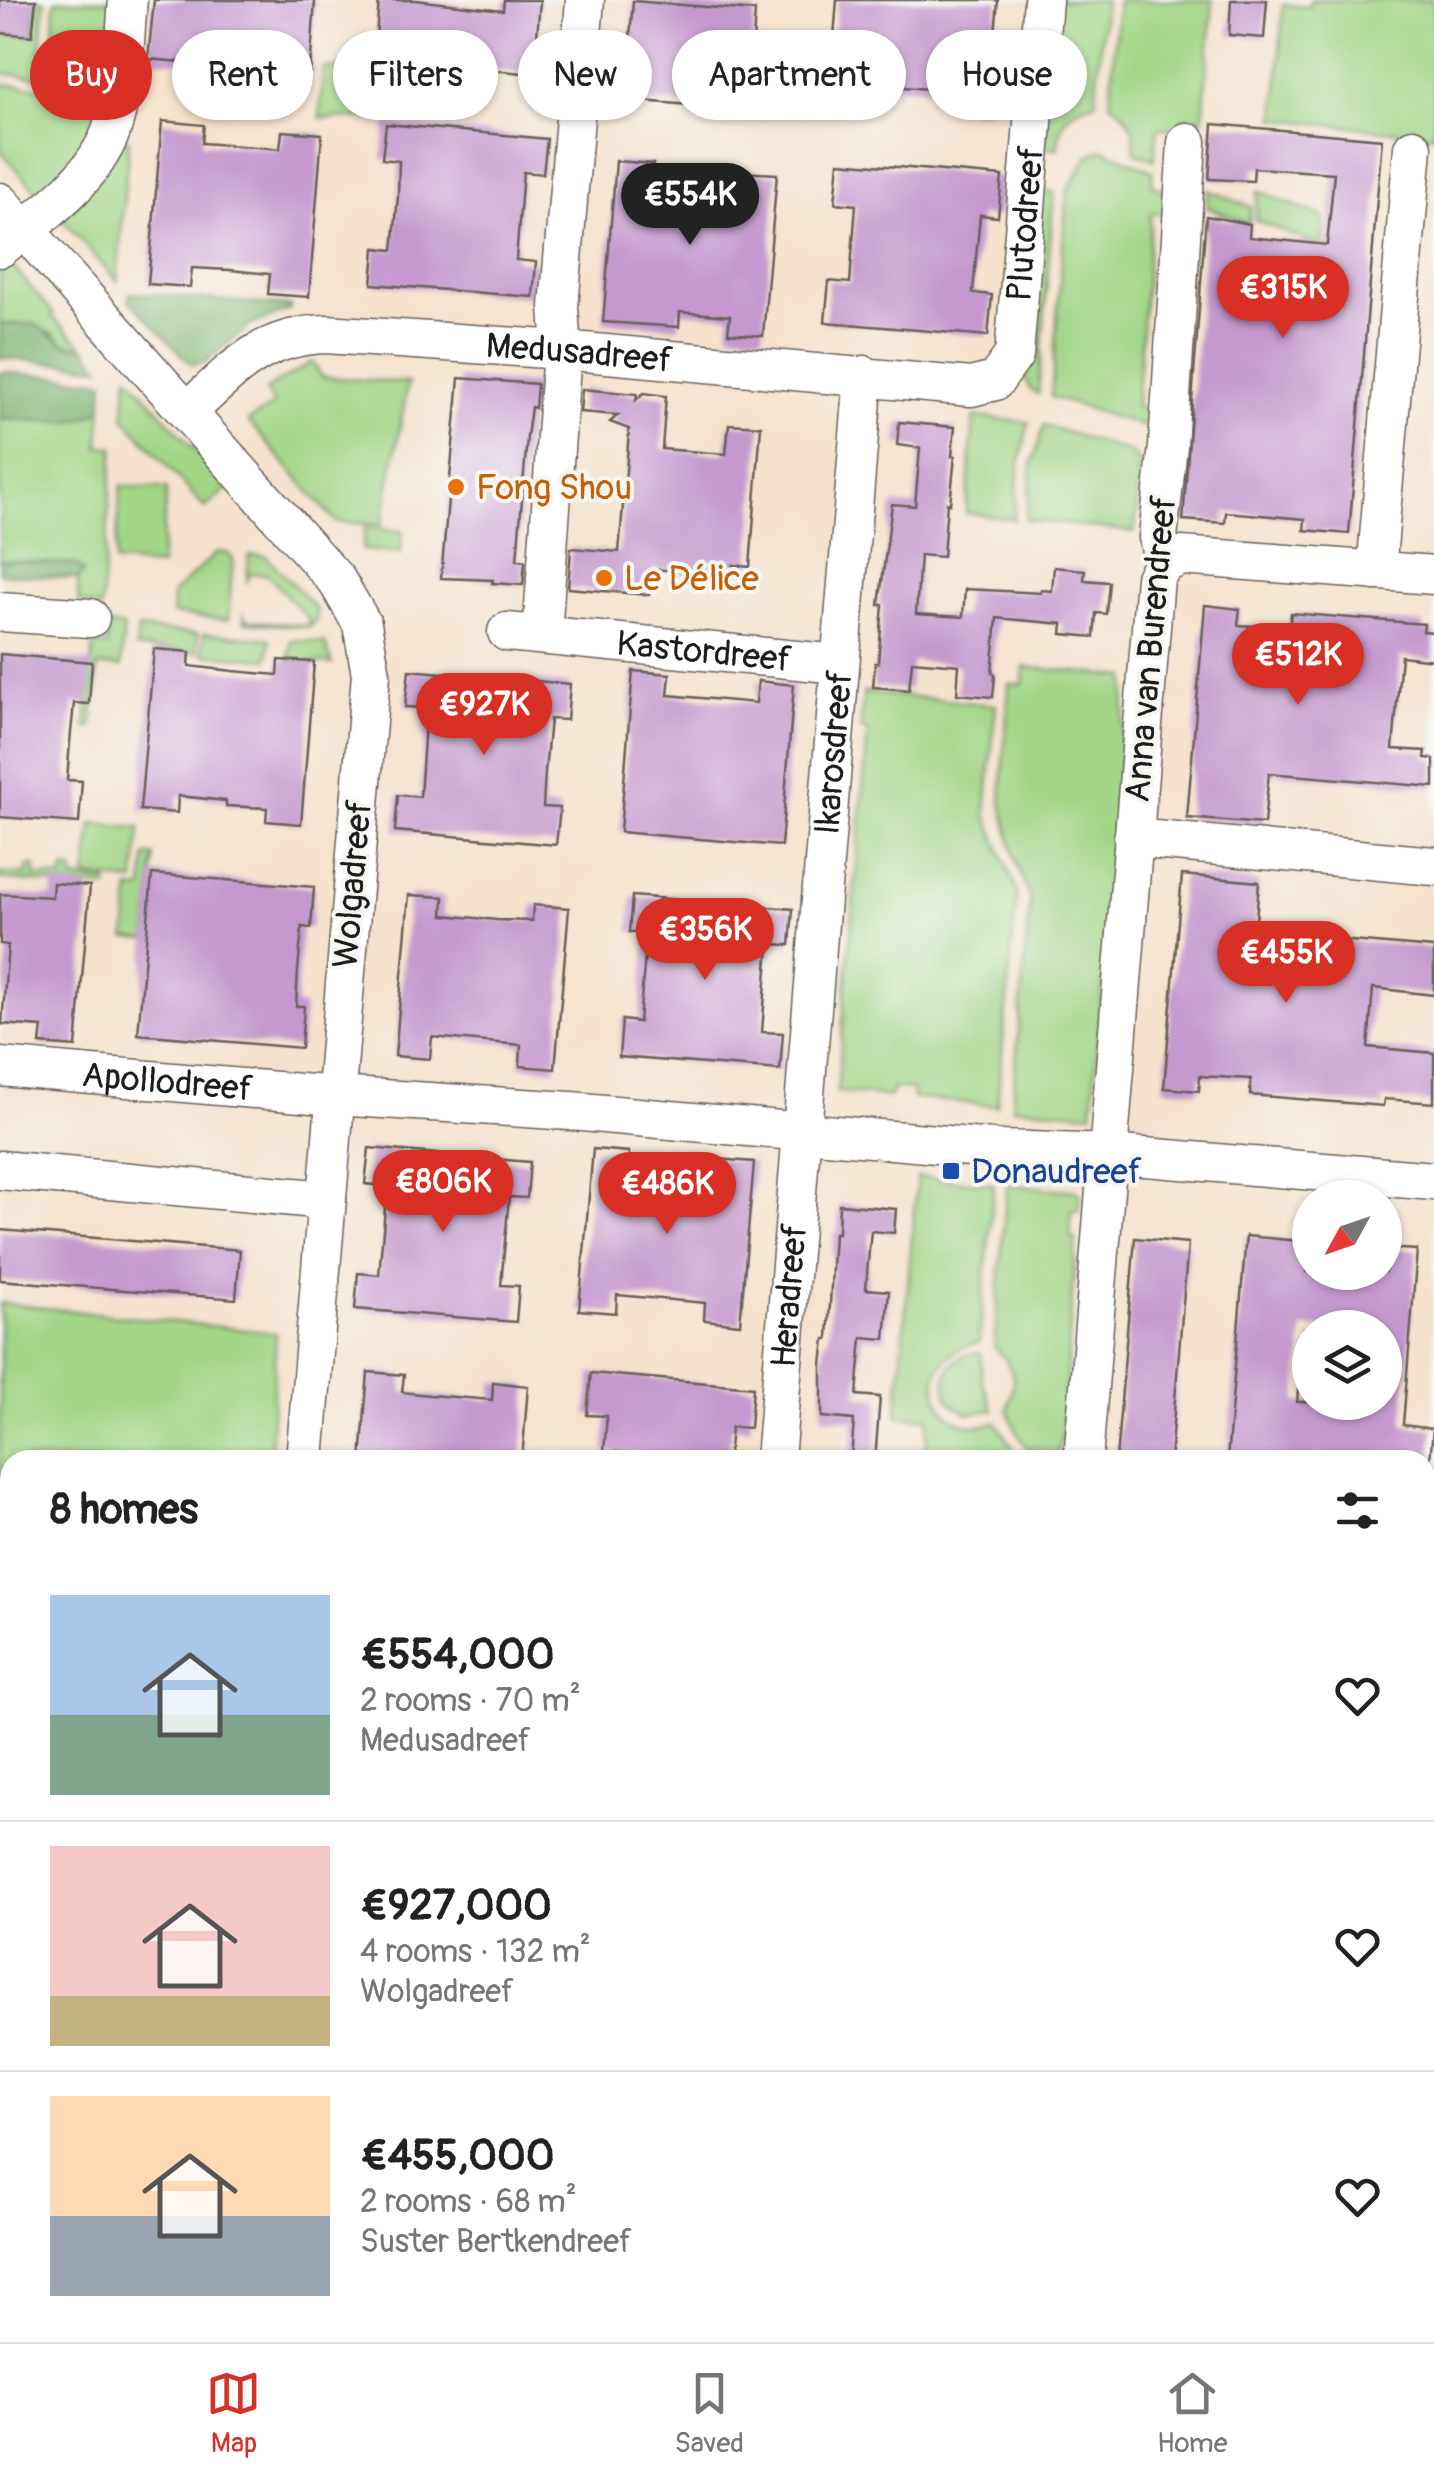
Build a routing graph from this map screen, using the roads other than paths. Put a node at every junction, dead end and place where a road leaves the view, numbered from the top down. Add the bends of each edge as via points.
1 (128, 0) edge
2 (586, 0) edge
3 (1043, 0) edge
4 (1187, 142) dead end
5 (1413, 148) dead end
6 (8, 226) edge
7 (562, 350) junction
8 (864, 375) junction
9 (996, 380) joint
10 (187, 412) junction
11 (1164, 564) junction
12 (1376, 571) junction
13 (1434, 575) edge
14 (0, 612) edge
15 (90, 618) dead end
16 (839, 664) junction
17 (1133, 838) junction
18 (1434, 866) edge
19 (0, 1068) edge
20 (334, 1096) junction
21 (801, 1131) junction
22 (1108, 1154) junction
23 (0, 1170) edge
24 (1434, 1181) edge
25 (327, 1200) junction
26 (306, 1450) edge
27 (776, 1450) edge
28 (1084, 1450) edge

1 - 6 street via 121,84 111,131 96,160 70,190
2 - 7 street via 559,306
3 - 9 street, Plutodreef via 1014,355
4 - 11 street, Anna van Burendreef via 1158,538
5 - 12 street
6 - 10 street, Wolgadreef
7 - 8 street, Medusadreef
7 - 10 street, Medusadreef via 296,334 245,361
7 - 16 street, Kastordreef via 524,634
8 - 9 street, Medusadreef via 971,386
8 - 16 street, Ikarosdreef
10 - 20 street, Wolgadreef via 337,581 366,634 370,674
11 - 12 street via 1181,556
11 - 17 street, Anna van Burendreef via 1155,578
12 - 13 street
14 - 15 street
16 - 21 street, Ikarosdreef
17 - 18 street
17 - 22 street, Anna van Burendreef
19 - 20 street, Apollodreef
20 - 21 street
20 - 25 street, Wolgadreef
21 - 22 street
21 - 27 street, Heradreef
22 - 24 street
22 - 28 street, Anna van Burendreef
23 - 25 street
25 - 26 street, Wolgadreef

